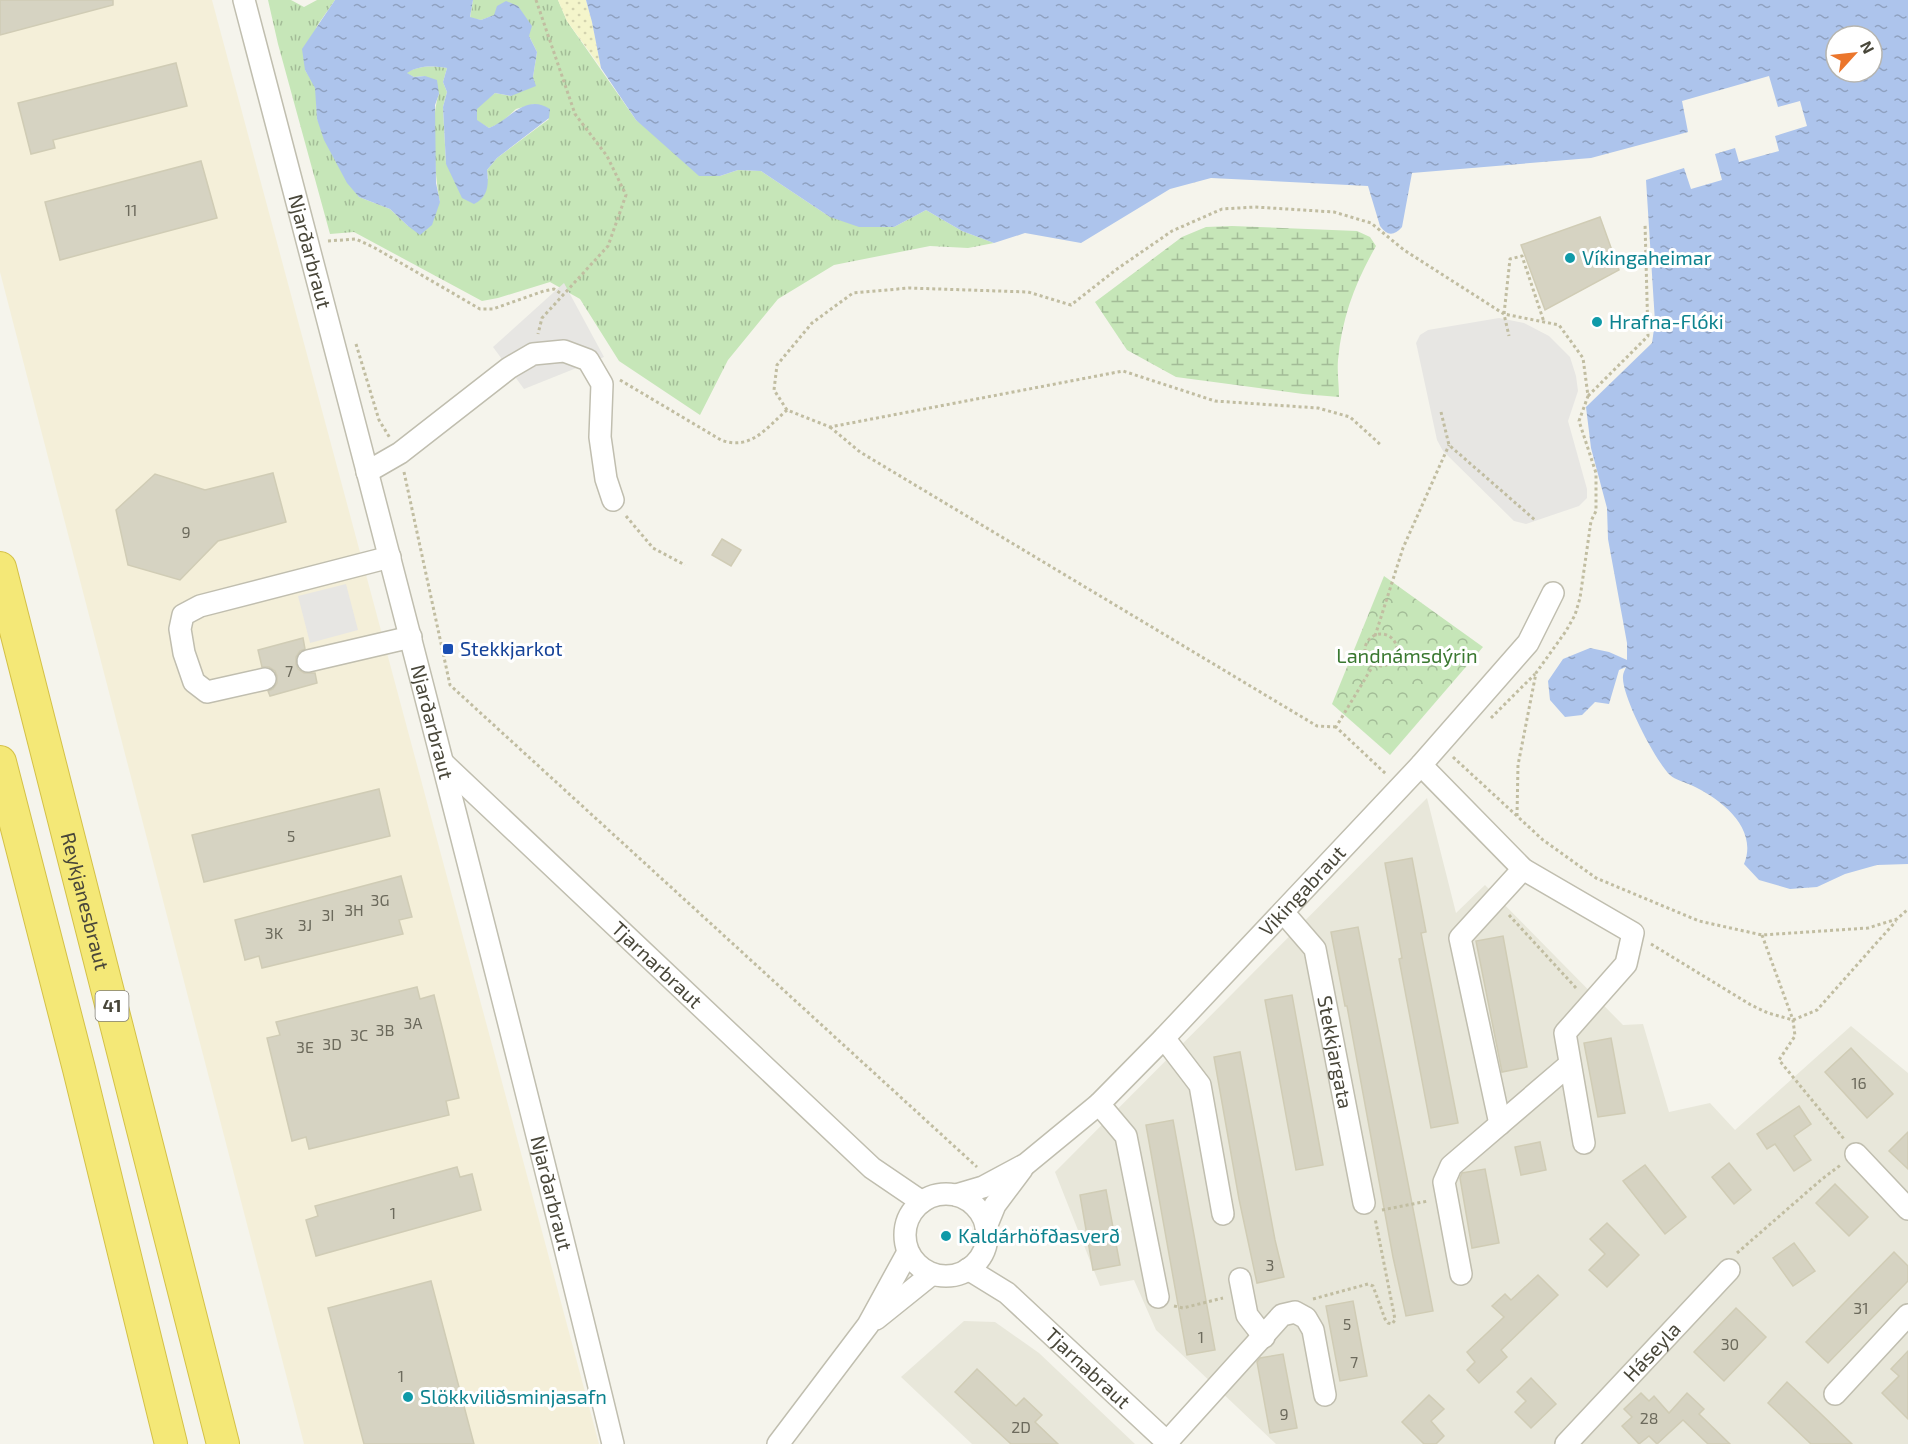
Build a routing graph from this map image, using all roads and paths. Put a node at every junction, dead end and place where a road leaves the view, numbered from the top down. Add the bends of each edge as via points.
1 (244, 0) edge
2 (536, 0) edge
3 (1645, 223) dead end
4 (324, 235) dead end
5 (563, 295) junction
6 (1504, 314) junction
7 (1544, 322) junction
8 (1509, 336) dead end
9 (356, 342) dead end
10 (533, 354) junction
11 (618, 379) dead end
12 (1588, 396) junction
13 (787, 410) junction
14 (1441, 412) dead end
15 (830, 427) junction
16 (1449, 445) junction
17 (1382, 446) dead end
18 (400, 453) junction
19 (367, 472) junction
20 (613, 500) joint
21 (1535, 519) dead end
22 (390, 557) junction
23 (686, 565) dead end
24 (0, 568) edge
25 (1553, 593) dead end
26 (1375, 636) junction
27 (411, 637) junction
28 (308, 661) dead end
29 (1374, 664) junction
30 (1536, 673) junction
31 (265, 679) dead end
32 (1486, 723) dead end
33 (1336, 727) junction
34 (0, 762) edge
35 (443, 762) junction
36 (1427, 771) junction
37 (1400, 787) junction
38 (1517, 816) junction
39 (1523, 869) junction
40 (1494, 901) junction
41 (1908, 909) edge
42 (1282, 912) junction
43 (1898, 919) junction
44 (1633, 933) junction
45 (1762, 935) junction
46 (1591, 1005) junction
47 (1793, 1020) junction
48 (1164, 1038) junction
49 (1570, 1064) junction
50 (1099, 1104) junction
51 (1500, 1124) junction
52 (1584, 1143) dead end
53 (1856, 1154) junction
54 (1026, 1164) junction
55 (872, 1168) junction
56 (990, 1183) junction
57 (956, 1196) junction
58 (1447, 1198) junction
59 (922, 1202) junction
60 (1364, 1203) dead end
61 (1908, 1209) edge
62 (1223, 1214) dead end
63 (908, 1220) junction
64 (986, 1227) junction
65 (984, 1250) junction
66 (908, 1252) junction
67 (968, 1269) junction
68 (1729, 1270) joint
69 (932, 1274) junction
70 (1461, 1274) dead end
71 (1241, 1286) joint
72 (1007, 1293) junction
73 (1158, 1297) joint
74 (1294, 1312) junction
75 (1908, 1315) edge
76 (868, 1325) junction
77 (1264, 1337) junction
78 (1835, 1394) dead end
79 (1325, 1395) dead end
80 (1575, 1441) edge
81 (1168, 1443) edge
82 (171, 1444) edge
83 (223, 1444) edge
84 (613, 1444) edge
85 (778, 1444) edge

1 - 19 street, Njarðarbraut
2 - 5 path via 575,114 607,156 626,195 608,246
3 - 12 path via 1648,336
4 - 5 path via 326,241 356,239 375,248 480,309 493,309 554,289
5 - 10 path via 542,318
6 - 7 path
6 - 7 path via 1510,259 1522,256
6 - 8 path
6 - 13 path via 1404,250 1371,223 1334,212 1222,208 1172,231 1071,305 1028,292 909,288 853,293 812,323 777,365 774,390
7 - 12 path via 1559,325 1583,358
9 - 18 path via 379,420
10 - 18 street via 509,368
10 - 20 street via 564,351 588,360 602,384 600,437
11 - 13 path via 730,443 755,438
12 - 30 path via 1579,421 1596,473 1596,511 1591,521 1580,598 1566,631
13 - 15 path
14 - 16 path
15 - 17 path via 1124,371 1215,401 1318,408 1350,417
15 - 33 path via 861,452 1317,726
16 - 21 path
16 - 26 path via 1403,548
18 - 19 street
18 - 56 path via 450,685 968,1158
19 - 22 street, Njarðarbraut
20 - 23 path via 653,548
22 - 27 street, Njarðarbraut
22 - 31 street via 200,606 183,615 180,628 184,653 194,682 207,692
24 - 83 highway, Reykjanesbraut / 41
25 - 36 street, Vikingabraut via 1528,643
26 - 29 path via 1368,642 1366,652
26 - 29 path via 1387,635 1397,649 1390,663
27 - 28 street
27 - 35 street, Njarðarbraut
29 - 33 path
30 - 32 path
30 - 38 path via 1518,765
33 - 37 path
34 - 82 highway, 41
35 - 55 street, Tjarnarbraut
35 - 84 street, Njarðarbraut
36 - 37 street, Vikingabraut
36 - 38 path via 1452,756
36 - 39 street
37 - 42 street, Vikingabraut
38 - 45 path via 1596,878 1699,921
39 - 40 street
39 - 44 street
40 - 46 path
40 - 51 street via 1460,938
41 - 43 path
42 - 48 street, Vikingabraut
42 - 60 street, Stekkjargata via 1315,950
43 - 45 path via 1868,928
43 - 47 path via 1817,1010
44 - 46 street via 1626,964
44 - 47 path via 1751,1005
45 - 47 path
46 - 49 street via 1565,1033
47 - 53 path via 1795,1036 1779,1060
48 - 50 street, Vikingabraut
48 - 62 street via 1200,1085
49 - 51 street
49 - 52 street
50 - 54 street, Vikingabraut
50 - 73 street via 1126,1136
51 - 58 street via 1451,1166 1444,1182
53 - 61 street
53 - 68 path via 1734,1255
54 - 56 street, Vikingabraut
54 - 64 street, Vikingabraut via 996,1205
55 - 59 street, Tjarnarbraut
55 - 63 street, Tjarnarbraut
56 - 57 street, Vikingabraut
57 - 59 street via 944,1194
57 - 64 street via 976,1207
58 - 70 street
58 - 74 path via 1374,1211 1395,1320 1392,1324 1385,1319 1373,1286 1368,1284 1310,1300
59 - 63 street
63 - 66 street
64 - 65 street
65 - 67 street
65 - 72 street, Tjarnabraut
66 - 69 street via 922,1269
66 - 76 street
67 - 69 street via 957,1275
67 - 72 street, Tjarnabraut
68 - 80 street, Háseyla
69 - 76 street
71 - 73 path via 1183,1308
71 - 77 street via 1246,1315
72 - 81 street, Tjarnabraut
74 - 77 street via 1282,1316
74 - 79 street via 1306,1318 1312,1330
75 - 78 street
76 - 85 street
77 - 81 street

